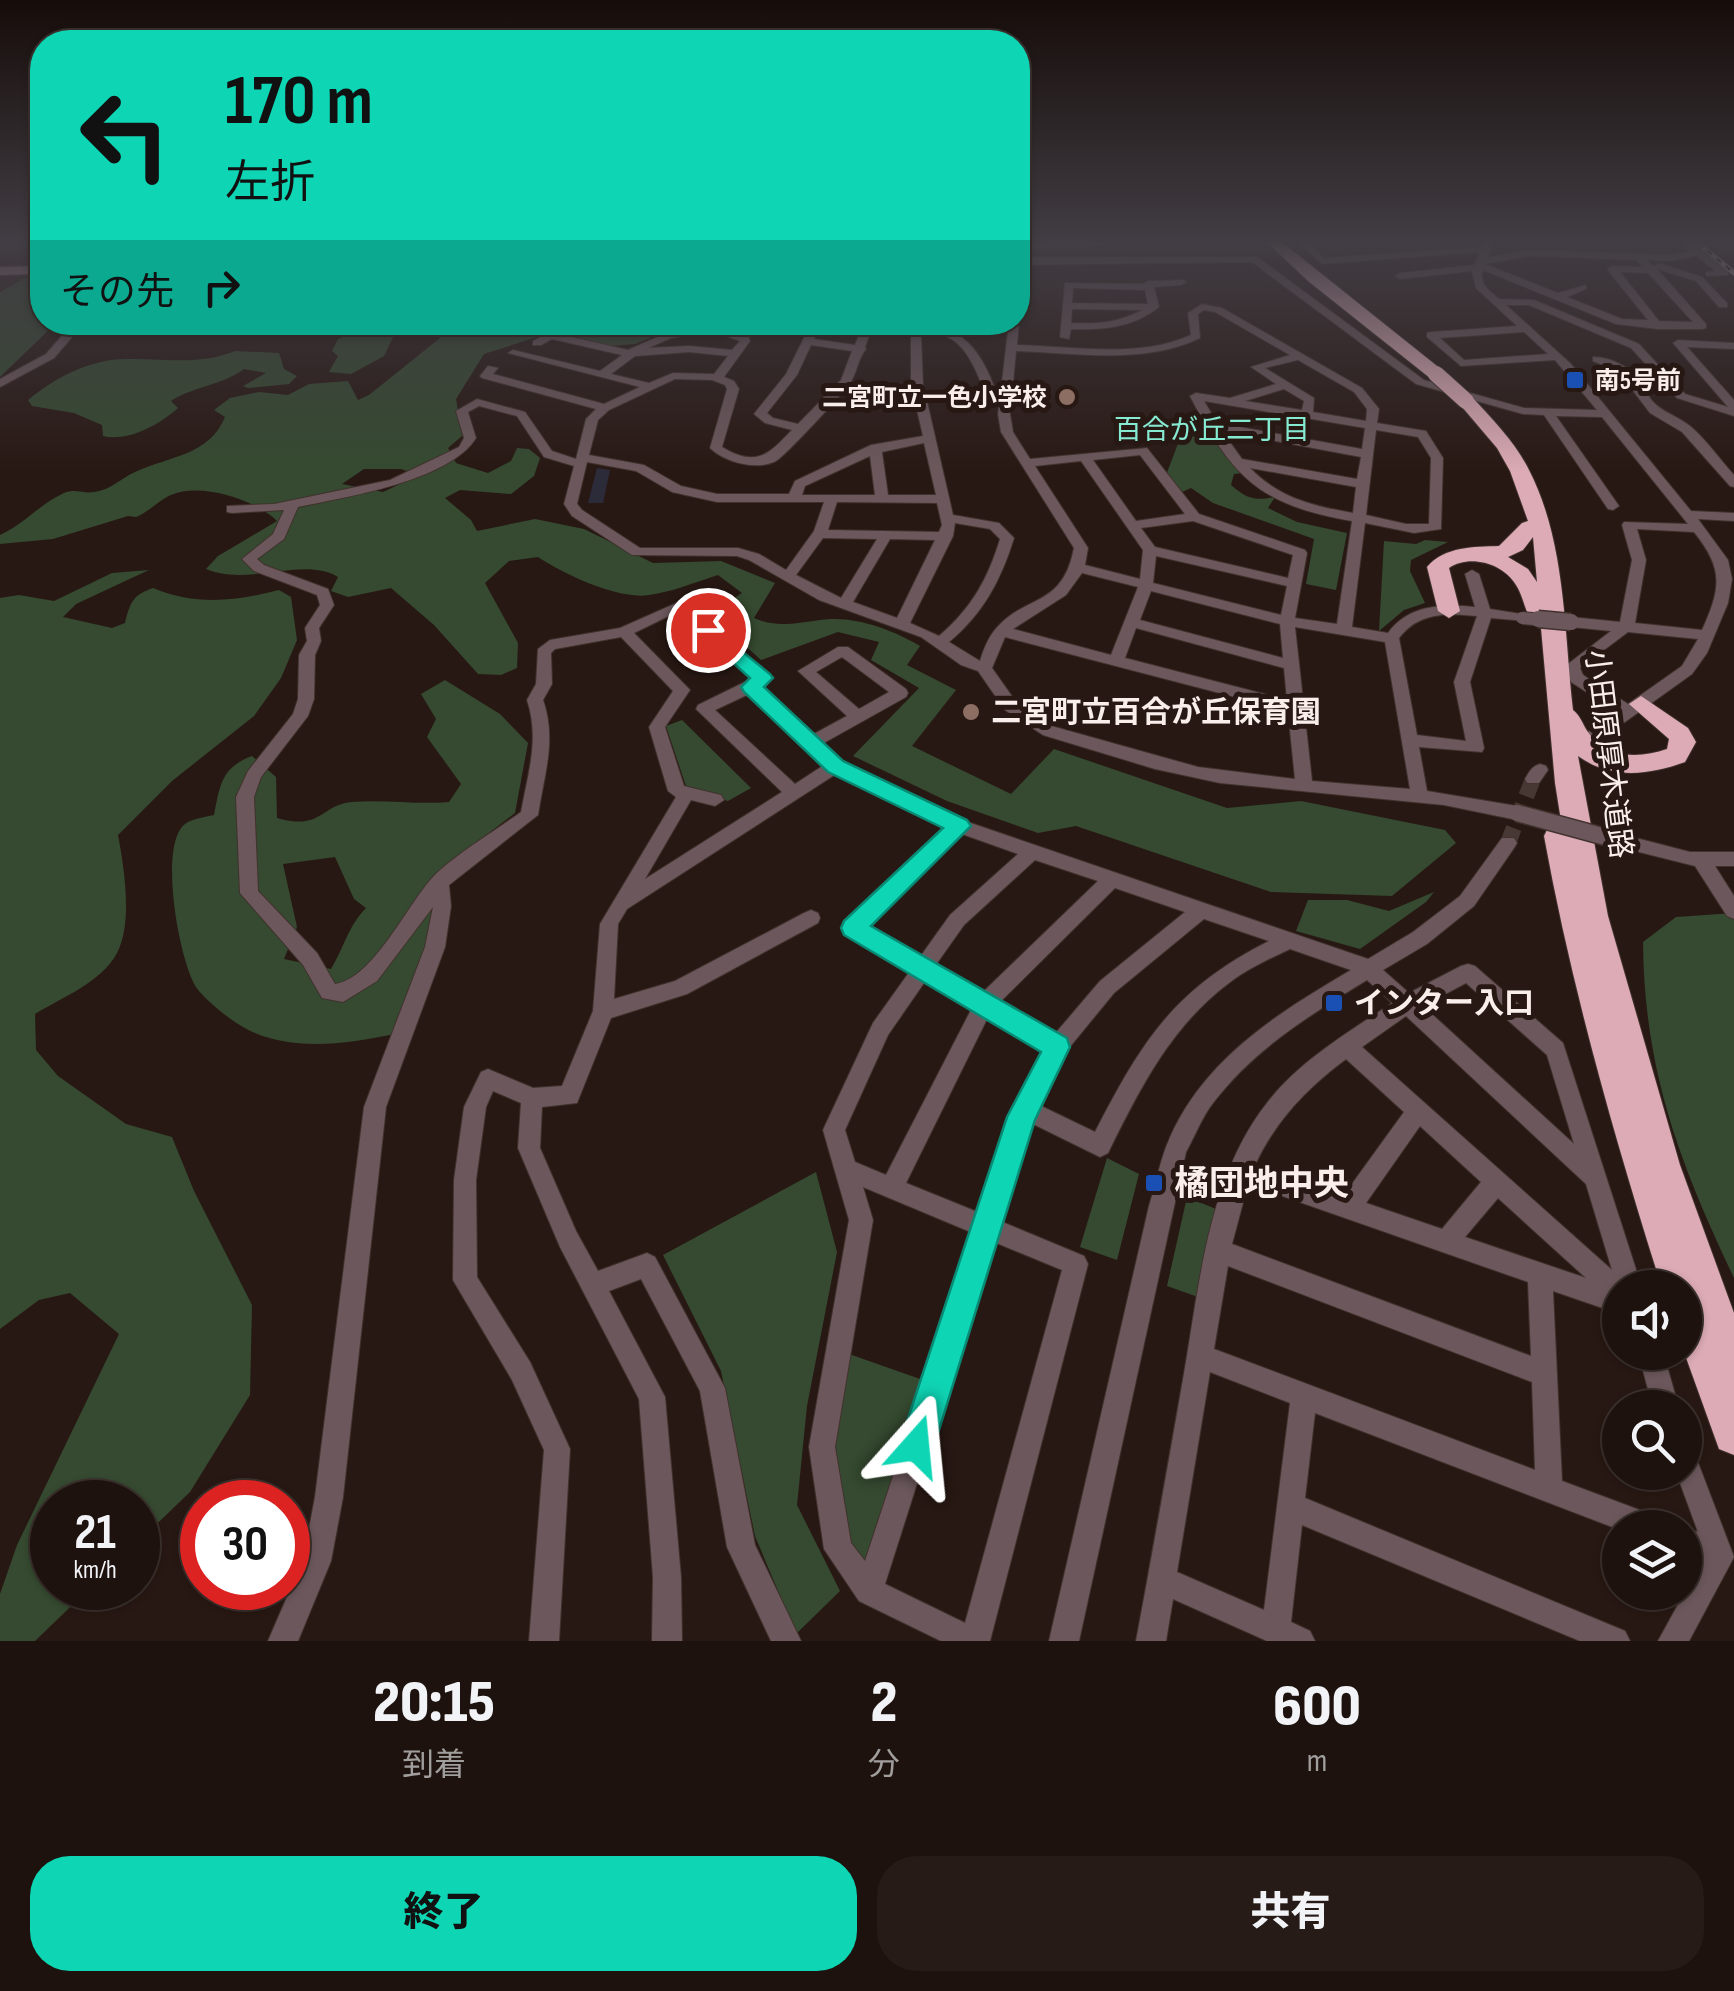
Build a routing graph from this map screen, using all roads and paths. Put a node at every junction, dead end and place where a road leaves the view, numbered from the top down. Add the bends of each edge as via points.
1 (1066, 320) edge
2 (1130, 320) edge
3 (1194, 320) edge
4 (1235, 320) edge
5 (1333, 320) edge
6 (1359, 320) edge
7 (1364, 320) edge
8 (1515, 320) edge
9 (1572, 320) edge
10 (1614, 320) edge
11 (1653, 320) edge
12 (1696, 320) edge
13 (1066, 326) junction
14 (1658, 326) junction
15 (1684, 327) junction
16 (1527, 329) junction
17 (1492, 331) junction
18 (1462, 333) junction
19 (69, 335) edge
20 (666, 335) edge
21 (729, 335) edge
22 (812, 335) edge
23 (866, 335) edge
24 (917, 335) edge
25 (958, 335) edge
26 (1013, 335) edge
27 (1502, 340) dead end
28 (537, 342) dead end
29 (810, 342) junction
30 (1472, 342) dead end
31 (1698, 344) junction
32 (1720, 345) junction
33 (1734, 346) edge
34 (1012, 348) junction
35 (1065, 348) junction
36 (861, 349) junction
37 (1512, 350) dead end
38 (1482, 352) dead end
39 (513, 353) dead end
40 (628, 353) junction
41 (736, 354) junction
42 (1302, 356) junction
43 (1558, 357) junction
44 (1598, 358) dead end
45 (1523, 359) junction
46 (1734, 360) edge
47 (1492, 361) junction
48 (492, 368) dead end
49 (1431, 374) junction
50 (602, 375) junction
51 (717, 378) junction
52 (0, 384) edge
53 (1285, 385) junction
54 (648, 386) junction
55 (1006, 394) junction
56 (1230, 402) junction
57 (1461, 402) junction
58 (605, 408) junction
59 (1734, 410) edge
60 (1548, 413) junction
61 (1307, 414) junction
62 (1605, 414) junction
63 (1371, 425) junction
64 (1211, 426) junction
65 (803, 429) junction
66 (929, 439) junction
67 (875, 448) junction
68 (1367, 454) junction
69 (1086, 459) junction
70 (582, 460) junction
71 (1027, 462) junction
72 (1237, 462) junction
73 (1363, 484) junction
74 (1734, 484) edge
75 (794, 498) junction
76 (831, 499) junction
77 (882, 499) junction
78 (945, 499) junction
79 (293, 504) junction
80 (1613, 506) dead end
81 (232, 509) dead end
82 (1194, 517) junction
83 (1734, 517) edge
84 (949, 518) junction
85 (1358, 518) junction
86 (1693, 522) junction
87 (1135, 525) junction
88 (1529, 527) junction
89 (821, 534) junction
90 (886, 535) junction
91 (946, 536) junction
92 (1150, 550) junction
93 (1079, 568) junction
94 (1472, 574) dead end
95 (788, 577) junction
96 (1293, 584) junction
97 (1146, 586) junction
98 (844, 605) junction
99 (1727, 606) edge
100 (1449, 611) junction
101 (1486, 614) junction
102 (1530, 614) junction
103 (1287, 621) junction
104 (1131, 622) junction
105 (902, 624) junction
106 (1627, 626) junction
107 (1344, 630) junction
108 (624, 632) junction
109 (1001, 632) junction
110 (1706, 635) junction
111 (1392, 638) junction
112 (939, 644) junction
113 (1555, 652) junction
114 (1115, 663) junction
115 (1292, 665) junction
116 (984, 668) junction
117 (751, 687) junction
118 (1296, 708) junction
119 (1635, 708) junction
120 (858, 716) junction
121 (1591, 738) dead end
122 (1409, 740) junction
123 (811, 744) junction
124 (835, 766) junction
125 (1304, 786) junction
126 (793, 792) junction
127 (687, 793) junction
128 (1420, 798) junction
129 (715, 800) dead end
130 (1573, 818) junction
131 (959, 826) junction
132 (1508, 843) tunnel mouth
133 (1032, 852) junction
134 (1734, 859) edge
135 (1701, 860) junction
136 (1111, 880) junction
137 (440, 882) junction
138 (620, 904) junction
139 (1201, 910) junction
140 (1734, 911) edge
141 (811, 918) dead end
142 (1291, 939) junction
143 (1366, 968) junction
144 (923, 969) junction
145 (984, 1004) junction
146 (1407, 1004) junction
147 (603, 1011) junction
148 (1346, 1046) junction
149 (1057, 1047) junction
150 (532, 1098) junction
151 (1026, 1109) junction
152 (1417, 1112) junction
153 (846, 1169) junction
154 (1242, 1171) junction
155 (1593, 1176) junction
156 (1496, 1182) junction
157 (891, 1188) junction
158 (1348, 1208) junction
159 (987, 1228) junction
160 (1446, 1242) junction
161 (1219, 1250) junction
162 (1624, 1270) edge
163 (1675, 1270) edge
164 (1540, 1275) junction
165 (1602, 1277) edge
166 (592, 1284) junction
167 (1602, 1296) edge
168 (1702, 1346) edge
169 (1200, 1356) junction
170 (1734, 1366) edge
171 (1544, 1374) junction
172 (1304, 1394) junction
173 (1734, 1434) edge
174 (1549, 1487) junction
175 (1696, 1490) edge
176 (1293, 1507) junction
177 (1606, 1510) edge
178 (1702, 1547) edge
179 (1722, 1555) junction
180 (1162, 1580) junction
181 (870, 1590) junction
182 (1288, 1635) edge
183 (283, 1641) edge
184 (544, 1641) edge
185 (667, 1641) edge
186 (786, 1641) edge
187 (973, 1641) edge
188 (1064, 1641) edge
189 (1151, 1641) edge
190 (1614, 1641) edge
191 (1674, 1641) edge

1 - 13 street
2 - 13 street via 1116,327
3 - 35 street via 1196,336 1184,344 1155,350
4 - 42 street
5 - 60 street via 1420,382
6 - 49 highway, 小田原厚木道路
7 - 49 highway, 小田原厚木道路
8 - 16 street
9 - 59 street via 1635,346 1681,396
10 - 14 street
11 - 14 street
12 - 15 street via 1702,326
13 - 35 street
14 - 15 street
15 - 31 street
16 - 17 street
16 - 43 street
17 - 18 street
17 - 27 street
18 - 30 street
18 - 47 street via 1432,335 1460,363
19 - 52 street via 50,356
20 - 40 street
21 - 41 street via 744,337
22 - 29 street
23 - 36 street
24 - 66 street via 917,384
25 - 55 street via 980,362 990,392
26 - 34 street
28 - 40 street via 550,335
29 - 36 street
29 - 65 street via 760,414
31 - 32 street
31 - 59 street via 1678,343
32 - 33 street
32 - 46 street
34 - 35 street
34 - 55 street
36 - 65 street via 846,381
37 - 45 street
38 - 47 street
39 - 50 street
40 - 41 street
40 - 50 street
41 - 51 street
42 - 53 street via 1256,367
42 - 63 street via 1358,390 1373,410
43 - 45 street
43 - 62 street
44 - 74 street via 1626,371 1654,411 1686,429
45 - 47 street
48 - 58 street via 486,376
49 - 57 highway, 小田原厚木道路, bridge
50 - 54 street
51 - 54 street via 673,376
51 - 65 street via 733,386 715,441 720,452 765,460
53 - 56 street
53 - 61 street via 1310,400
54 - 58 street
55 - 71 street via 1007,432
56 - 61 street
56 - 64 street via 1196,396
57 - 88 highway, 小田原厚木道路 via 1509,470
57 - 113 highway, 小田原厚木道路 via 1505,446 1532,496 1543,533
58 - 70 street via 592,419
60 - 62 street
60 - 80 street
61 - 63 street
62 - 86 street
63 - 68 street
63 - 85 street via 1422,434 1430,444 1437,458 1436,526 1424,530
64 - 68 street
64 - 72 street
66 - 67 street
66 - 78 street
67 - 75 street via 799,484
67 - 77 street
68 - 73 street
69 - 71 street
69 - 82 street via 1143,451
69 - 87 street
70 - 75 street via 640,468 700,496
70 - 79 street via 554,460 522,414 477,402 462,411 470,438 463,449 394,483
70 - 95 street via 570,504 624,546 637,552 738,552
71 - 93 street via 1081,548
72 - 73 street
72 - 85 street via 1299,506
73 - 85 street
75 - 76 street
76 - 77 street
76 - 89 street
77 - 78 street
78 - 84 street
79 - 81 street
79 - 137 street via 279,536 248,558 323,592 327,605 312,628 300,716 245,797 249,893 310,959 329,992 343,994 370,975
82 - 87 street
82 - 96 street via 1300,553
83 - 86 street
84 - 91 street
84 - 112 street via 994,526 1008,538 996,577 967,620
85 - 107 street
86 - 99 street via 1721,560
86 - 106 street via 1630,526 1639,560
87 - 92 street
88 - 100 highway via 1510,552 1448,552 1433,562 1431,576
88 - 102 highway, 小田原厚木道路
89 - 90 street
89 - 95 street
90 - 91 street
90 - 98 street
91 - 105 street
92 - 96 street
92 - 97 street
93 - 97 street
93 - 109 street via 1060,594
94 - 101 street
95 - 98 street
96 - 103 street
97 - 103 street
97 - 104 street
98 - 105 street
99 - 110 street
100 - 101 street
100 - 102 highway via 1438,567 1462,555 1513,568 1528,584
100 - 111 street via 1414,614
101 - 102 street
101 - 122 street via 1462,682 1476,748
102 - 106 street, bridge
102 - 163 highway, 小田原厚木道路 via 1571,911
103 - 107 street
103 - 115 street
104 - 114 street
104 - 115 street
105 - 112 street
106 - 110 street
106 - 119 street via 1572,667 1576,678
107 - 111 street
108 - 117 street via 681,606 763,678
108 - 127 street via 682,690 657,727 677,791
108 - 137 street via 550,644 543,652 544,684 535,700 544,723 543,749 529,815
109 - 114 street
109 - 116 street
110 - 119 street via 1687,670
111 - 122 street
112 - 116 street
113 - 119 highway via 1571,729 1588,750 1632,766 1676,755 1680,734
113 - 130 highway, 小田原厚木道路
114 - 118 street
115 - 118 street
116 - 125 street via 1001,700 1049,731 1190,771
117 - 123 street
117 - 126 street via 704,709
118 - 125 street
119 - 121 street
119 - 130 highway via 1683,727 1694,753 1657,772 1604,769 1583,776
120 - 120 street via 900,693 844,650 806,671
120 - 123 street
122 - 128 street
123 - 124 street
124 - 126 street
124 - 131 street
125 - 128 street
126 - 138 street
127 - 129 street
127 - 138 street
128 - 135 street, bridge via 1516,812
130 - 170 highway, 小田原厚木道路 via 1592,916 1662,1165
131 - 133 street
131 - 144 street via 853,928
132 - 143 street via 1467,901
133 - 136 street
133 - 144 street via 957,920
134 - 135 street
135 - 140 street
136 - 139 street
136 - 145 street
137 - 183 street via 434,947 375,1107 329,1497 317,1561
138 - 147 street via 608,924
139 - 142 street
139 - 149 street via 1107,987
141 - 147 street via 680,988
142 - 143 street
142 - 151 street via 1222,976 1185,1010 1143,1059 1100,1146
143 - 146 street
143 - 188 street via 1283,1021 1235,1062 1203,1098 1176,1150
144 - 145 street
144 - 153 street via 880,1029 834,1130
145 - 149 street
145 - 157 street
146 - 148 street
146 - 155 street
146 - 155 street via 1468,972 1556,1050
147 - 150 street via 569,1096
148 - 152 street
148 - 154 street via 1275,1109
149 - 151 street
150 - 166 street via 530,1148
150 - 184 street via 488,1079 474,1107 465,1180 465,1280 521,1371 557,1449
151 - 159 street
152 - 156 street
152 - 158 street
153 - 157 street
153 - 181 street via 861,1220 822,1447 838,1549
154 - 158 street
154 - 161 street
155 - 162 street
156 - 160 street
156 - 165 street
157 - 159 street
158 - 160 street
159 - 181 street
159 - 187 street via 1076,1264
160 - 164 street
161 - 169 street
161 - 171 street
164 - 167 street
164 - 171 street
166 - 185 street via 652,1397
166 - 186 street via 648,1265 712,1388 741,1548
168 - 173 highway
169 - 172 street
169 - 180 street
171 - 174 street
172 - 174 street
172 - 176 street
174 - 177 street
175 - 179 street
176 - 182 street
176 - 190 street
178 - 179 street
179 - 191 street
180 - 182 street
180 - 189 street
181 - 187 street

